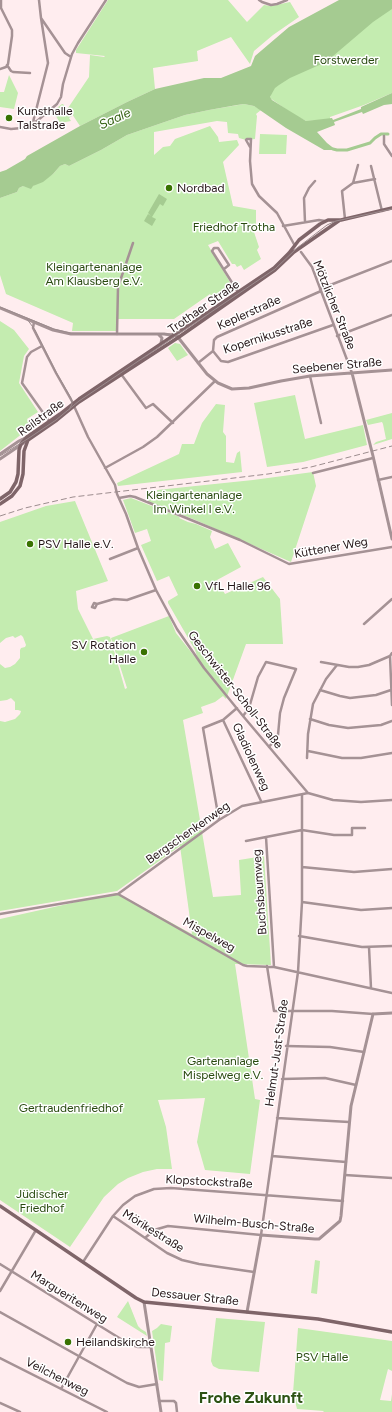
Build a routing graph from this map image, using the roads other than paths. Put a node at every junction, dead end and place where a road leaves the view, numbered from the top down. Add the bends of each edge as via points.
1 (1, 0) edge
2 (39, 0) edge
3 (106, 0) edge
4 (258, 0) edge
5 (287, 0) edge
6 (1, 8) edge
7 (41, 18) junction
8 (71, 57) junction
9 (8, 66) junction
10 (0, 69) edge
11 (30, 73) dead end
12 (33, 123) junction
13 (0, 127) edge
14 (384, 136) dead end
15 (250, 147) dead end
16 (392, 156) edge
17 (358, 165) dead end
18 (371, 166) dead end
19 (375, 179) junction
20 (315, 181) dead end
21 (353, 184) junction
22 (392, 208) edge
23 (382, 211) junction
24 (345, 219) junction
25 (341, 220) junction
26 (325, 221) junction
27 (305, 222) junction
28 (283, 226) junction
29 (133, 243) dead end
30 (294, 246) junction
31 (300, 251) junction
32 (392, 261) edge
33 (224, 269) junction
34 (320, 290) junction
35 (238, 292) junction
36 (0, 308) edge
37 (392, 315) edge
38 (34, 322) junction
39 (333, 324) junction
40 (158, 334) junction
41 (117, 335) junction
42 (173, 335) junction
43 (337, 336) junction
44 (179, 337) junction
45 (161, 343) junction
46 (42, 346) junction
47 (213, 351) junction
48 (198, 363) junction
49 (392, 370) edge
50 (352, 373) junction
51 (122, 374) junction
52 (310, 376) junction
53 (215, 381) junction
54 (74, 405) junction
55 (50, 422) junction
56 (173, 423) junction
57 (321, 424) dead end
58 (28, 439) junction
59 (21, 445) junction
60 (11, 451) junction
61 (0, 454) edge
62 (19, 458) junction
63 (373, 458) junction
64 (0, 459) edge
65 (104, 468) junction
66 (313, 473) dead end
67 (392, 477) edge
68 (378, 480) junction
69 (119, 498) junction
70 (0, 499) edge
71 (0, 504) edge
72 (392, 539) edge
73 (392, 547) edge
74 (138, 548) junction
75 (110, 559) dead end
76 (156, 590) junction
77 (392, 599) edge
78 (97, 604) dead end
79 (364, 624) dead end
80 (392, 653) edge
81 (390, 656) junction
82 (321, 662) dead end
83 (337, 665) junction
84 (391, 671) edge
85 (320, 690) junction
86 (391, 690) edge
87 (392, 701) edge
88 (392, 704) edge
89 (237, 708) junction
90 (243, 716) junction
91 (310, 719) junction
92 (223, 720) junction
93 (392, 721) edge
94 (269, 747) junction
95 (308, 751) junction
96 (392, 753) edge
97 (307, 758) dead end
98 (308, 793) junction
99 (302, 795) junction
100 (392, 800) edge
101 (261, 801) junction
102 (219, 820) junction
103 (365, 828) dead end
104 (302, 830) junction
105 (266, 837) junction
106 (246, 841) dead end
107 (302, 867) junction
108 (392, 870) edge
109 (118, 894) junction
110 (302, 902) junction
111 (392, 908) edge
112 (0, 914) edge
113 (299, 936) junction
114 (392, 946) edge
115 (369, 947) junction
116 (267, 966) junction
117 (274, 967) junction
118 (298, 972) junction
119 (371, 988) junction
120 (392, 992) edge
121 (292, 1012) junction
122 (392, 1013) edge
123 (373, 1014) junction
124 (286, 1046) junction
125 (364, 1052) junction
126 (282, 1079) junction
127 (356, 1085) junction
128 (277, 1118) junction
129 (350, 1122) junction
130 (272, 1156) junction
131 (346, 1162) junction
132 (345, 1175) junction
133 (392, 1178) edge
134 (266, 1195) junction
135 (343, 1201) junction
136 (0, 1206) edge
137 (113, 1216) junction
138 (36, 1230) junction
139 (261, 1235) junction
140 (145, 1238) junction
141 (83, 1262) junction
142 (0, 1264) edge
143 (11, 1272) junction
144 (254, 1272) junction
145 (0, 1291) edge
146 (144, 1302) junction
147 (0, 1312) edge
148 (247, 1312) junction
149 (97, 1324) junction
150 (392, 1332) edge
151 (151, 1347) junction
152 (79, 1357) junction
153 (0, 1358) edge
154 (157, 1384) junction
155 (61, 1389) junction
156 (159, 1400) junction
157 (0, 1403) edge
158 (20, 1412) edge
159 (106, 1412) edge
160 (161, 1412) edge
161 (178, 1412) edge

1 - 6 street
2 - 7 street
3 - 8 street
4 - 5 street via 271,5
6 - 9 street via 12,30
7 - 8 street via 65,53
7 - 12 street via 48,62
8 - 12 street via 60,101
9 - 10 street
9 - 11 street via 13,72
12 - 13 street via 20,129
14 - 16 street via 384,144
15 - 28 street, Mötzlicher Straße via 252,184 259,196 277,213
17 - 21 street
18 - 19 street
19 - 21 street
19 - 23 street
20 - 27 street via 304,198
21 - 24 street via 342,190
22 - 23 main road, Trothaer Straße
23 - 24 main road, Trothaer Straße
24 - 25 main road, Trothaer Straße
25 - 26 main road, Trothaer Straße
25 - 31 main road, Trothaer Straße
26 - 27 street, Trothaer Straße
26 - 30 main road, Trothaer Straße
27 - 28 street, Trothaer Straße
28 - 30 street, Mötzlicher Straße
29 - 41 street via 118,287
30 - 31 street, Mötzlicher Straße
30 - 35 main road, Trothaer Straße via 274,268
31 - 34 street, Mötzlicher Straße via 312,266
31 - 44 main road, Trothaer Straße via 294,252 275,270
32 - 34 street
33 - 33 street via 212,250 214,248 218,248 229,266
33 - 35 street
34 - 39 street, Mötzlicher Straße
34 - 47 street, Keplerstraße via 217,337 214,340
35 - 42 main road, Trothaer Straße
36 - 38 street
37 - 43 street
38 - 41 street via 71,334
38 - 46 street, Geschwister-Scholl-Straße via 33,327
39 - 43 street, Mötzlicher Straße
39 - 47 street, Kopernikusstraße via 228,362 221,361
40 - 41 street
40 - 42 street
40 - 45 street via 162,338
42 - 44 street
42 - 45 main road, Trothaer Straße
43 - 50 street, Mötzlicher Straße
44 - 48 street, Seebener Straße
44 - 51 main road, Trothaer Straße
45 - 54 main road, Trothaer Straße
46 - 54 street, Geschwister-Scholl-Straße
46 - 55 street via 31,352 27,358 22,383
47 - 48 street, Keplerstraße
48 - 53 street, Seebener Straße
49 - 50 street, Seebener Straße
50 - 52 street, Seebener Straße
50 - 63 street, Mötzlicher Straße
51 - 54 main road, Trothaer Straße
51 - 56 street via 146,408 154,404
52 - 53 street, Seebener Straße via 242,389 229,388
52 - 57 street
53 - 56 street
54 - 55 main road, Reilstraße
54 - 58 main road, Reilstraße
54 - 65 street, Geschwister-Scholl-Straße
55 - 58 main road, Reilstraße
56 - 65 street via 143,447
58 - 59 main road
58 - 61 street, Reilstraße via 19,441
58 - 71 main road via 20,486 12,496
59 - 60 street, Reilstraße
59 - 62 main road
60 - 62 street
60 - 64 street, Reilstraße
62 - 70 main road via 16,482 10,492
63 - 66 street
63 - 68 street, Mötzlicher Straße
65 - 69 street, Geschwister-Scholl-Straße via 115,485
67 - 68 street
68 - 72 street, Mötzlicher Straße
69 - 73 street, Küttener Weg via 135,497 240,540 286,563
69 - 74 street, Geschwister-Scholl-Straße
74 - 75 street
74 - 76 street, Geschwister-Scholl-Straße
76 - 78 street via 127,600 114,599
76 - 89 street, Geschwister-Scholl-Straße via 185,643
77 - 79 street
80 - 81 street
81 - 83 street via 364,666
81 - 84 street
82 - 83 street
83 - 85 street
84 - 86 street
85 - 86 street via 350,698 376,695
85 - 91 street via 313,704
86 - 87 street
87 - 88 street
89 - 90 street, Geschwister-Scholl-Straße
89 - 92 street
90 - 94 street, Geschwister-Scholl-Straße
90 - 94 street via 249,708 258,677 266,662 296,669 284,698 278,735
91 - 93 street via 348,728 381,725
91 - 95 street
92 - 101 street, Gladiolenweg
92 - 102 street via 203,728
94 - 98 street, Geschwister-Scholl-Straße
95 - 96 street via 348,758
95 - 97 street
98 - 99 street, Bergschenkenweg
98 - 100 street via 333,800
99 - 101 street, Bergschenkenweg
99 - 104 street, Helmut-Just-Straße
101 - 102 street, Bergschenkenweg via 242,806
102 - 109 street, Bergschenkenweg
103 - 104 street via 352,828 352,834 334,835
104 - 105 street
104 - 107 street, Helmut-Just-Straße
105 - 106 street, Buchsbaumweg
105 - 117 street, Buchsbaumweg
107 - 108 street via 354,872
107 - 110 street, Helmut-Just-Straße
109 - 112 street, Bergschenkenweg
109 - 116 street, Mispelweg via 247,966
110 - 111 street via 361,910
110 - 113 street, Helmut-Just-Straße
113 - 115 street via 362,948
113 - 118 street, Helmut-Just-Straße
114 - 115 street
115 - 119 street
116 - 117 street, Mispelweg
116 - 121 street via 273,1010
117 - 118 street, Mispelweg
118 - 119 street, Mispelweg
118 - 121 street, Helmut-Just-Straße
119 - 120 street, Mispelweg
121 - 123 street
121 - 124 street, Helmut-Just-Straße
122 - 123 street
123 - 125 street, Wilhelm-Busch-Straße
124 - 125 street via 330,1047
124 - 126 street, Helmut-Just-Straße
125 - 127 street, Wilhelm-Busch-Straße
126 - 127 street via 325,1078
126 - 128 street, Helmut-Just-Straße
127 - 129 street, Wilhelm-Busch-Straße
128 - 129 street
128 - 130 street, Helmut-Just-Straße
129 - 131 street, Wilhelm-Busch-Straße
130 - 131 street
130 - 134 street, Helmut-Just-Straße
131 - 132 street, Wilhelm-Busch-Straße
132 - 133 street
132 - 135 street, Wilhelm-Busch-Straße
134 - 135 street, Klopstockstraße
134 - 137 street, Klopstockstraße via 154,1189 128,1201
134 - 139 street, Helmut-Just-Straße
135 - 139 street, Wilhelm-Busch-Straße via 340,1222 319,1239
136 - 138 main road, Dessauer Straße
137 - 140 street, Mörikestraße
137 - 141 street, Klopstockstraße
138 - 141 main road, Dessauer Straße
138 - 143 street
139 - 140 street, Wilhelm-Busch-Straße via 168,1226 154,1230
139 - 144 street, Helmut-Just-Straße
140 - 144 street, Mörikestraße via 182,1260
141 - 146 main road, Dessauer Straße
142 - 143 street, Margueritenweg
143 - 145 street
143 - 149 street, Margueritenweg
144 - 148 street, Helmut-Just-Straße
146 - 148 main road, Dessauer Straße
146 - 151 street
147 - 152 street
148 - 150 main road, Dessauer Straße via 329,1321
149 - 151 street, Margueritenweg via 129,1344
149 - 152 street
151 - 154 street
152 - 154 street via 133,1386
152 - 155 street
153 - 155 street, Veilchenweg
154 - 156 street
155 - 159 street, Veilchenweg
156 - 160 street
156 - 161 street via 174,1401
157 - 158 street

